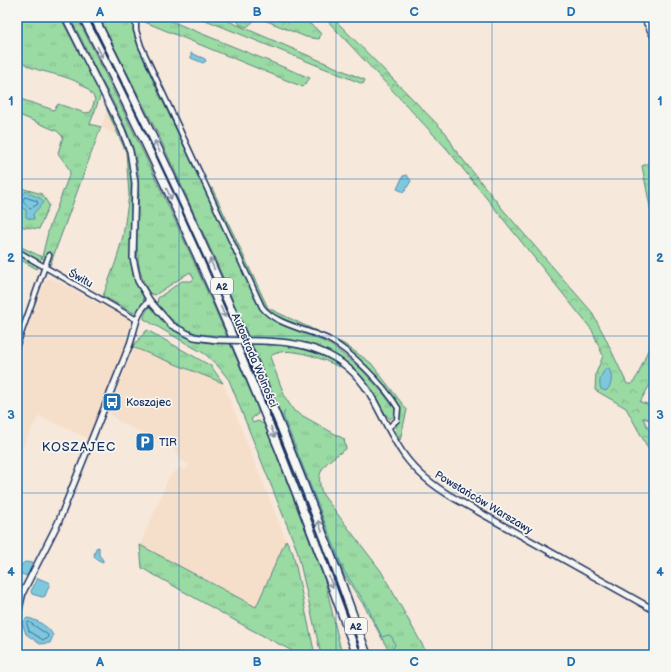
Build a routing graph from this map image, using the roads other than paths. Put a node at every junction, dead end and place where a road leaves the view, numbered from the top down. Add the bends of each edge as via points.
1 (65, 17) edge
2 (82, 17) edge
3 (94, 17) edge
4 (136, 17) edge
5 (643, 17) edge
6 (654, 38) edge
7 (17, 251) edge
8 (49, 255) dead end
9 (44, 268) junction
10 (150, 301) junction
11 (137, 320) junction
12 (17, 345) edge
13 (388, 428) junction
14 (654, 610) edge
15 (17, 618) edge
16 (357, 655) edge
17 (367, 655) edge

1 - 10 street, Powstańców Warszawy via 130,151 135,183 134,264 138,281
2 -> 16 highway, Autostrada Wolności / A2 via 160,175 230,330 303,509
17 -> 3 highway, Autostrada Wolności / A2 via 312,506 249,350 175,182
4 - 13 street via 138,41 262,307 271,316 336,344 359,363 398,408 397,420
5 - 6 street
7 - 9 street, Świtu
8 - 9 street
9 - 11 street, Świtu
9 - 12 street
10 - 11 street
10 - 13 street, Powstańców Warszawy, bridge via 166,320 194,337 288,342 305,345 336,359 350,369 366,388
11 - 15 street via 130,344 58,523 23,592
13 - 14 street, Powstańców Warszawy via 410,464 438,488

